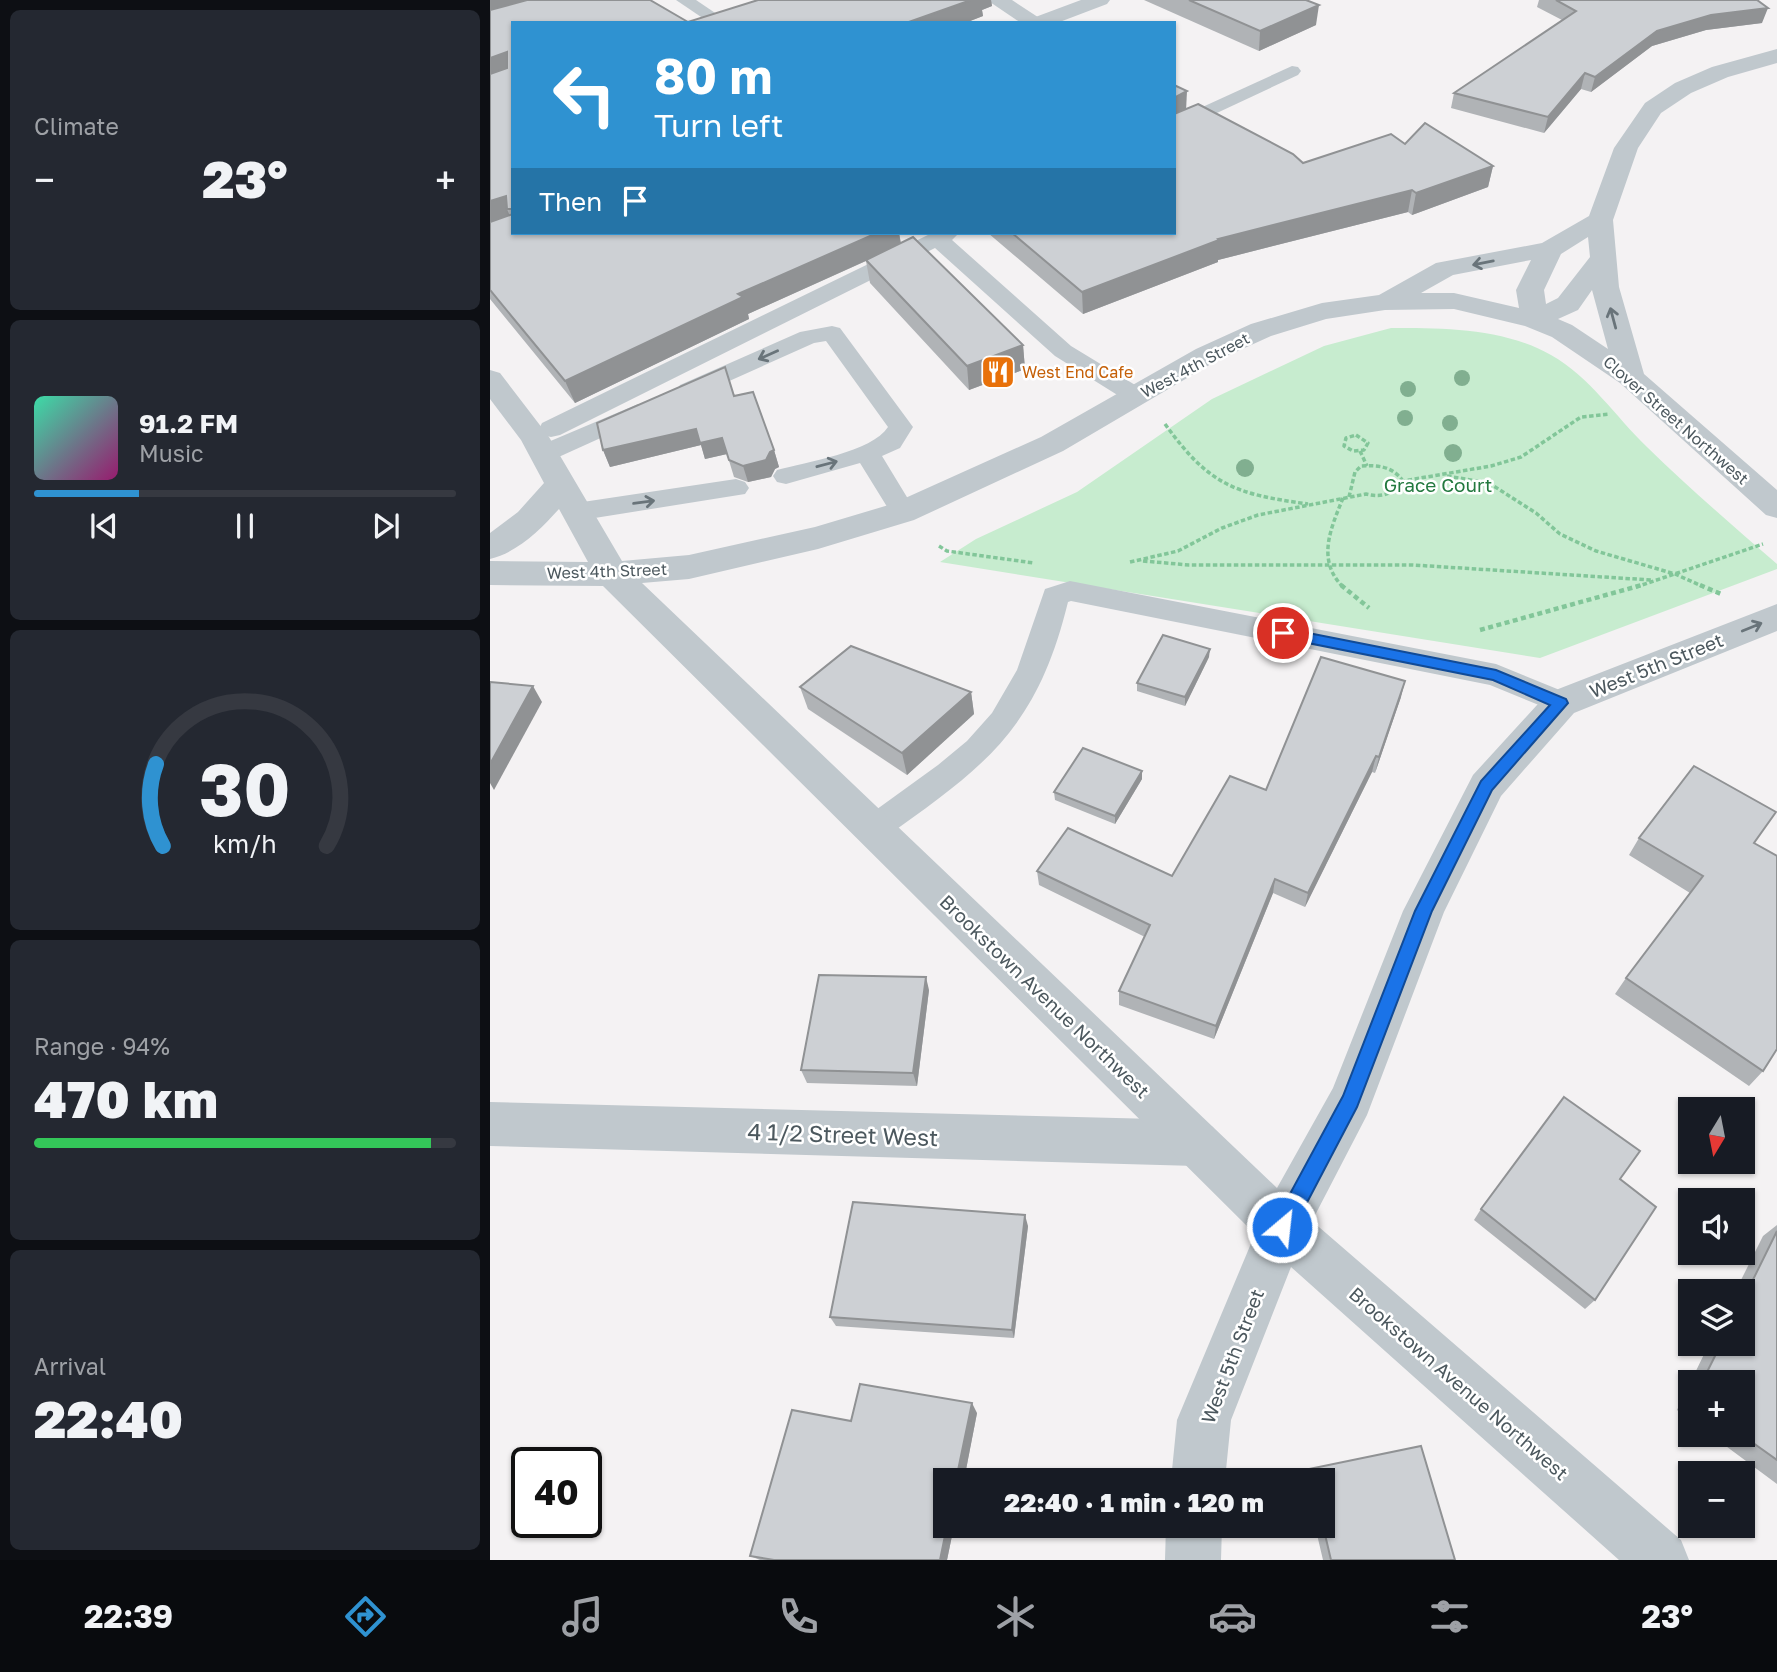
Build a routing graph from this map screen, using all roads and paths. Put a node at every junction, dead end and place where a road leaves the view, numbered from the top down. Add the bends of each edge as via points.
1 (684, 0) edge
2 (997, 0) edge
3 (1100, 0) edge
4 (719, 21) edge
5 (1034, 21) edge
6 (1042, 21) edge
7 (1777, 56) edge
8 (1292, 71) dead end
9 (1176, 126) edge
10 (1600, 220) junction
11 (943, 236) edge
12 (1550, 249) junction
13 (1602, 258) junction
14 (1385, 302) junction
15 (1534, 320) junction
16 (1630, 376) junction
17 (490, 379) edge
18 (1136, 396) junction
19 (1607, 414) dead end
20 (1165, 424) dead end
21 (1360, 451) junction
22 (867, 453) junction
23 (1367, 466) junction
24 (553, 472) junction
25 (786, 475) dead end
26 (1444, 475) junction
27 (1403, 481) junction
28 (736, 488) edge
29 (1349, 497) junction
30 (1343, 498) junction
31 (1312, 505) junction
32 (1777, 507) edge
33 (903, 512) junction
34 (1764, 544) dead end
35 (940, 546) dead end
36 (490, 548) edge
37 (1138, 560) junction
38 (1126, 562) dead end
39 (1036, 564) dead end
40 (1327, 564) junction
41 (490, 573) edge
42 (612, 574) junction
43 (1675, 574) junction
44 (1656, 581) junction
45 (1722, 595) dead end
46 (1372, 610) dead end
47 (1777, 617) edge
48 (1470, 632) dead end
49 (1560, 703) junction
50 (873, 829) junction
51 (490, 1124) edge
52 (1196, 1143) junction
53 (1282, 1227) junction
54 (1199, 1468) edge
55 (1194, 1538) edge
56 (1193, 1560) edge
57 (1661, 1560) edge

1 - 4 lane
2 - 5 street
3 - 6 street
7 - 10 street via 1720,72 1683,88 1654,108 1626,148
8 - 9 lane
10 - 12 street
10 - 13 street
11 - 18 lane via 1063,351
11 - 24 lane
12 -> 14 street via 1444,269
12 - 15 street via 1530,290
13 - 15 street via 1568,304
16 -> 13 street via 1605,287
14 - 15 street, West 4th Street via 1454,301
14 - 18 street, West 4th Street via 1322,311 1261,330 1206,355
15 - 16 street, Clover Street Northwest via 1562,331
16 - 32 street, Clover Street Northwest
17 - 24 street, Brookstown Avenue Northwest
18 - 33 street, West 4th Street via 1052,443
19 - 26 path via 1581,417 1521,457
20 - 31 path via 1186,455 1224,485 1254,497
21 - 21 path via 1346,448 1344,440 1363,438 1367,445
21 - 23 path
22 -> 24 lane via 891,442 901,427 832,333 808,337 666,400
25 -> 22 lane
22 - 33 lane
23 - 27 path via 1382,465
23 - 29 path via 1355,472
24 -> 28 lane
24 - 36 street via 547,503 506,540
24 - 42 street, Brookstown Avenue Northwest
26 - 27 path
26 - 43 path via 1489,483 1560,534 1596,551
27 - 29 path via 1393,493
29 - 30 path
30 - 31 path
30 - 40 path via 1324,548
31 - 37 path via 1258,515 1178,551
33 - 42 street, West 4th Street via 818,538 689,567
34 - 43 path
35 - 39 path via 947,551
37 - 38 path
37 - 40 path via 1189,565
40 - 44 path
40 - 46 path via 1333,576
41 - 42 street, West 4th Street
42 - 50 street, Brookstown Avenue Northwest
43 - 44 path
43 - 45 path
44 - 48 path
49 -> 47 street, West 5th Street
49 - 50 lane via 1496,675 1070,591 1055,596 1047,629 1020,693 993,735 950,775
49 - 53 street, West 5th Street via 1487,786 1424,911 1351,1100
50 - 52 street, Brookstown Avenue Northwest
51 - 52 street, 4 1/2 Street West
52 - 53 street, Brookstown Avenue Northwest
53 - 54 street, West 5th Street via 1204,1420
53 - 57 street, Brookstown Avenue Northwest
55 - 56 street

